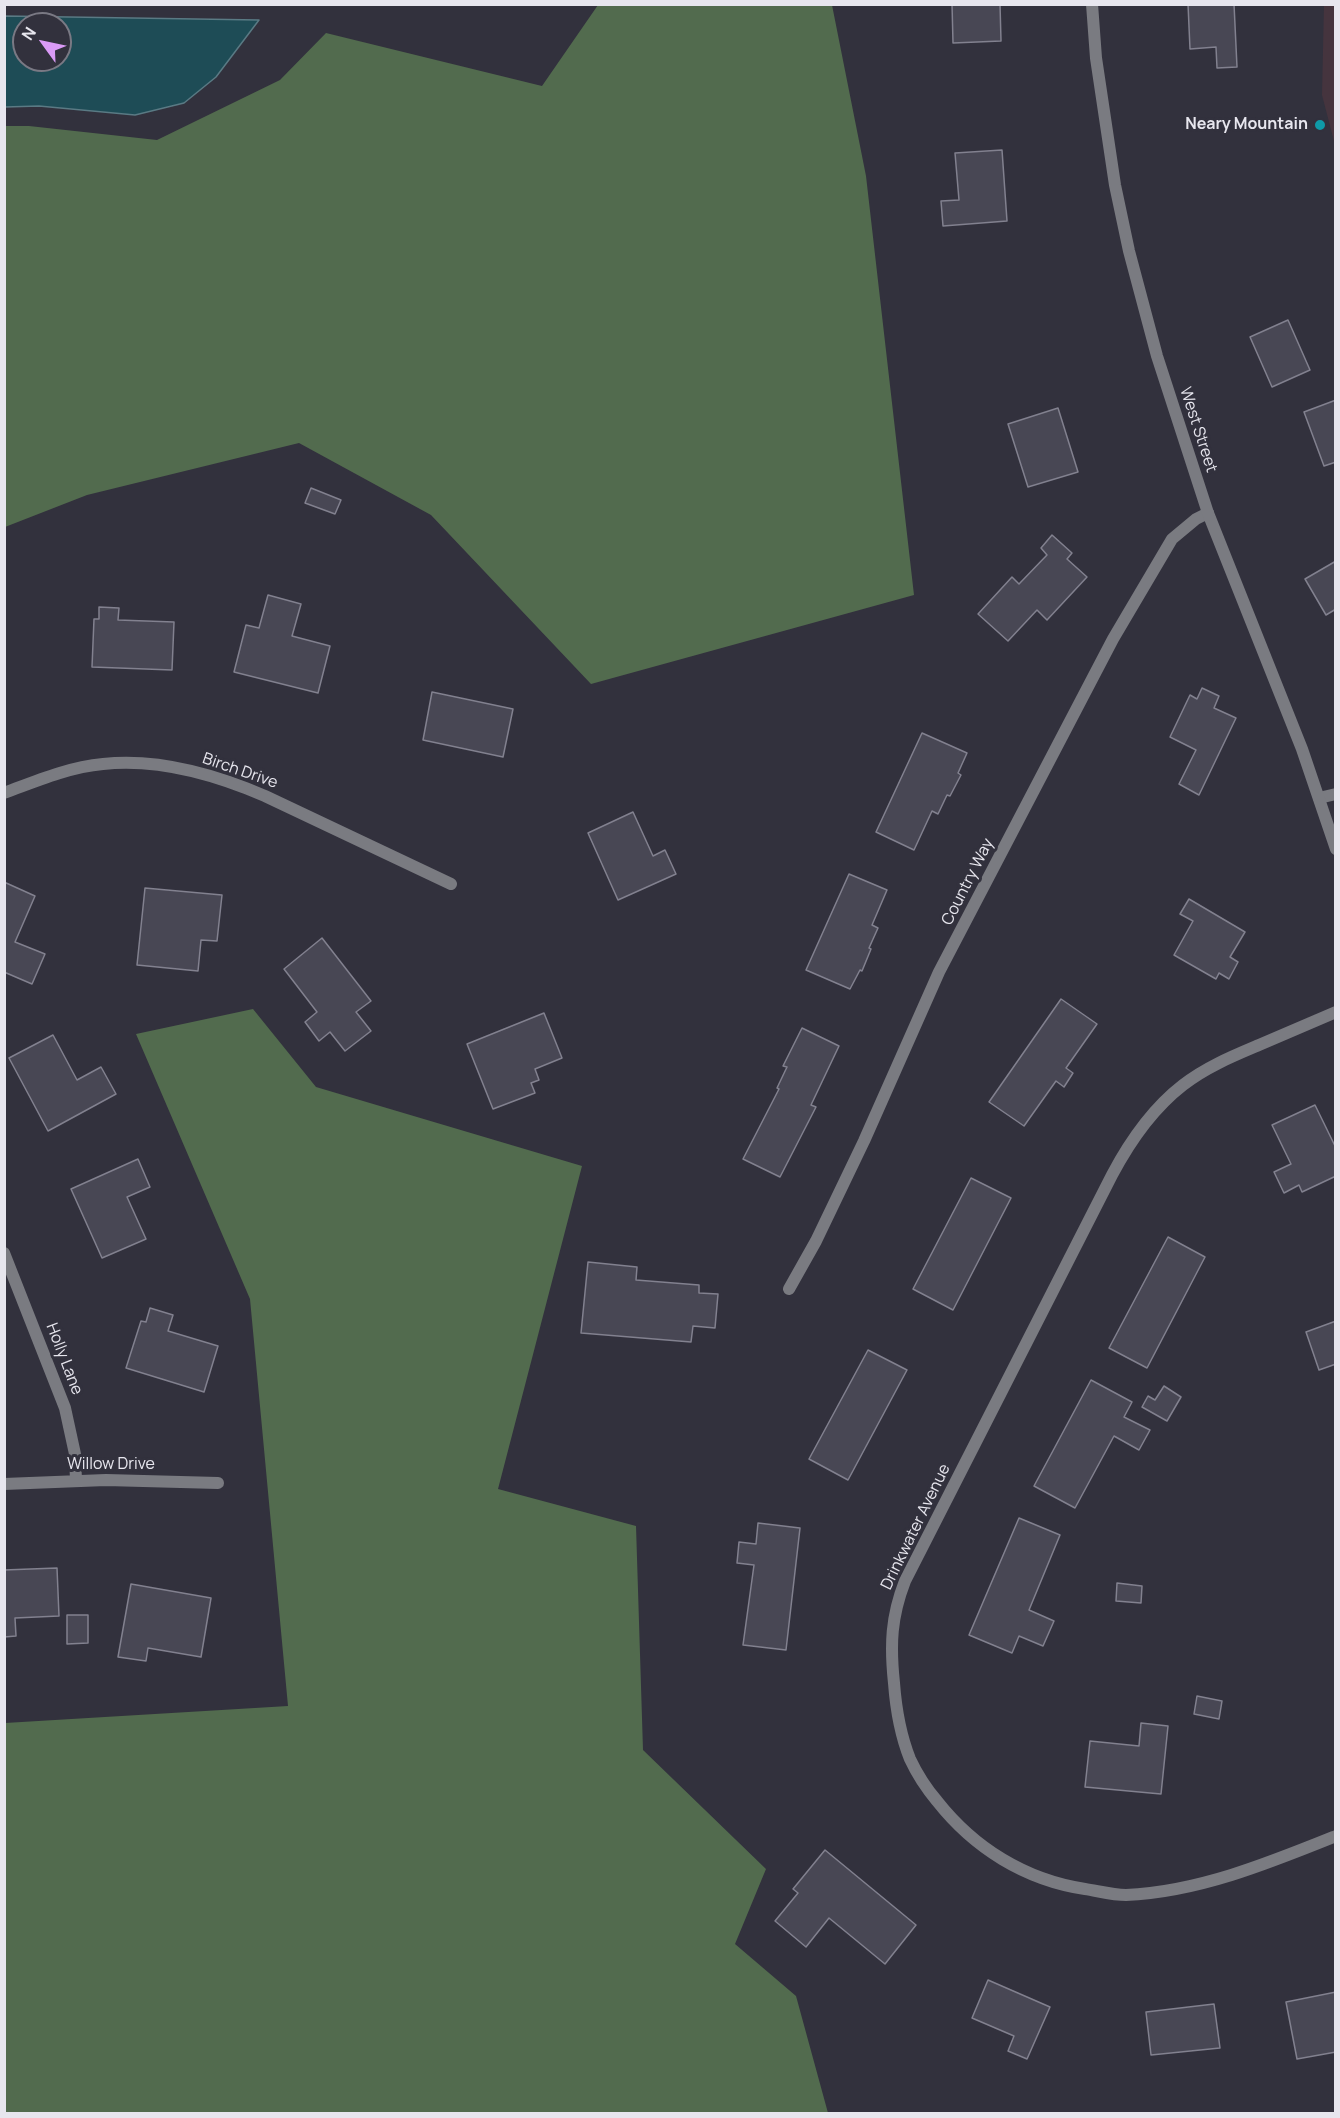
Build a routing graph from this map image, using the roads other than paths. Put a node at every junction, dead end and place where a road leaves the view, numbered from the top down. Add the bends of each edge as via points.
1 (1092, 4) edge
2 (1209, 513) junction
3 (4, 793) edge
4 (1335, 794) edge
5 (1319, 798) junction
6 (1335, 849) edge
7 (451, 884) dead end
8 (1335, 1012) edge
9 (4, 1253) edge
10 (789, 1289) dead end
11 (76, 1481) junction
12 (218, 1483) dead end
13 (4, 1484) edge
14 (1335, 1836) edge

1 - 2 street, West Street via 1105,120 1129,251 1156,356
2 - 5 street, West Street
2 - 10 street, Country Way via 1172,539 1113,639 939,972 864,1141
3 - 7 street, Birch Drive via 50,776 101,764 184,770 265,796
4 - 5 street
5 - 6 street, West Street
8 - 14 street, Drinkwater Avenue via 1201,1073 1166,1101 1135,1136 915,1560 898,1599 890,1643 897,1714 922,1782 953,1822 972,1839 1033,1876 1124,1895 1179,1888 1257,1867
9 - 11 street, Holly Lane via 65,1408
11 - 12 street, Willow Drive
11 - 13 street, Willow Drive

